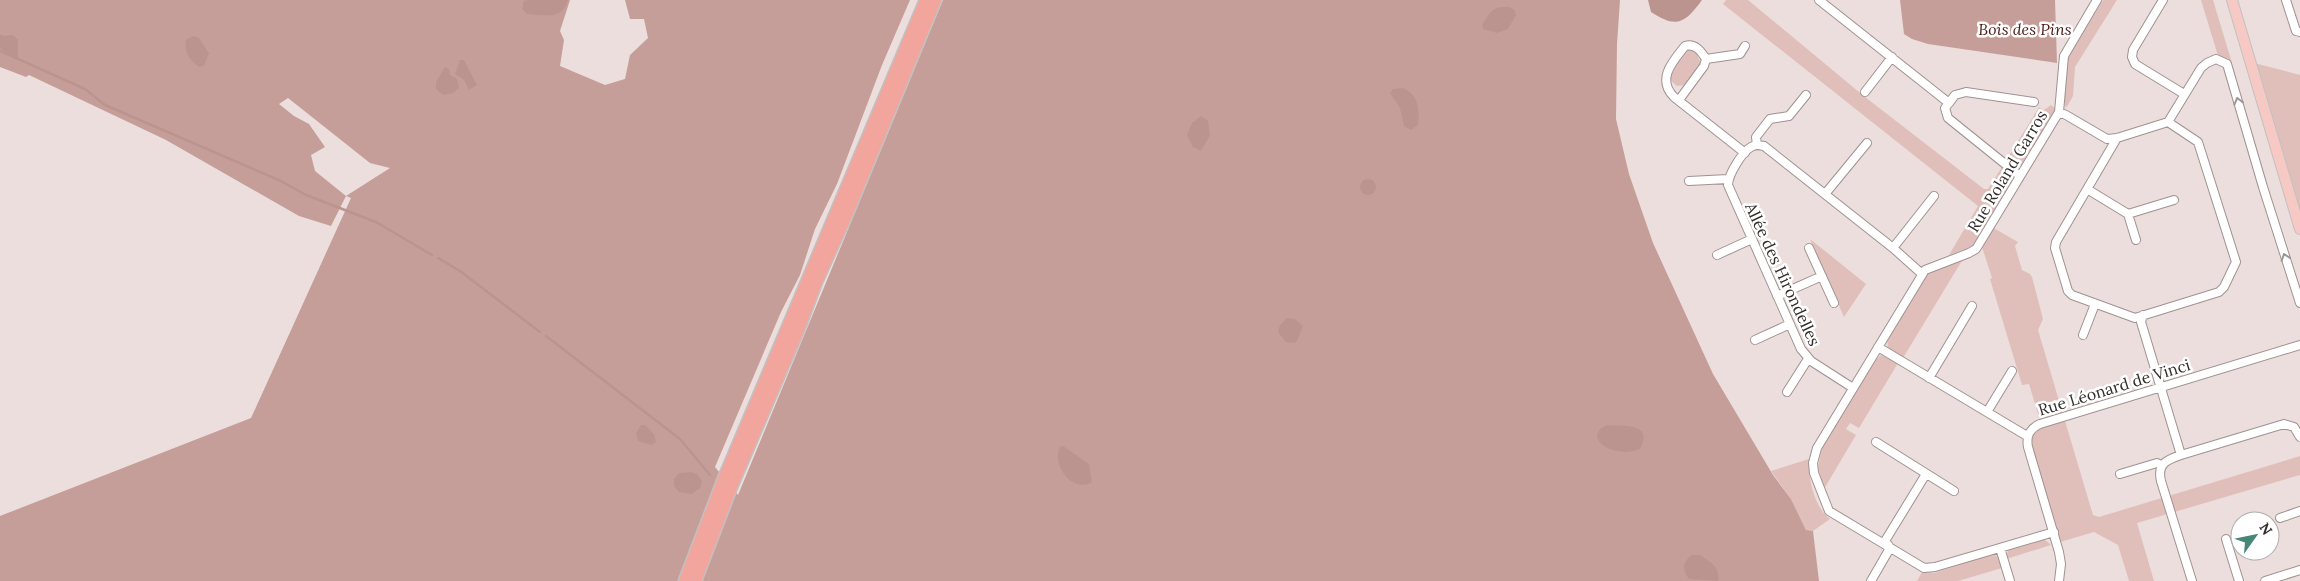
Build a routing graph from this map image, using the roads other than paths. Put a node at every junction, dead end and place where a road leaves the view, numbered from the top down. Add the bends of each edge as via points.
1 (926, 0) edge
2 (936, 0) edge
3 (1819, 0) edge
4 (2097, 0) edge
5 (2164, 0) edge
6 (2232, 0) edge
7 (2286, 0) edge
8 (2300, 32) edge
9 (1745, 46) dead end
10 (1892, 58) junction
11 (1706, 59) junction
12 (1865, 92) dead end
13 (2184, 94) junction
14 (1806, 95) dead end
15 (1679, 100) junction
16 (2034, 102) dead end
17 (1949, 103) junction
18 (2059, 112) junction
19 (2168, 122) junction
20 (2117, 138) junction
21 (1867, 143) dead end
22 (1757, 145) junction
23 (1745, 153) junction
24 (2020, 176) junction
25 (1728, 179) junction
26 (1689, 180) dead end
27 (2087, 189) junction
28 (1825, 194) junction
29 (1934, 196) dead end
30 (2174, 200) dead end
31 (2128, 214) junction
32 (2300, 229) edge
33 (1752, 239) junction
34 (2136, 240) dead end
35 (1809, 248) dead end
36 (1893, 248) junction
37 (1717, 255) dead end
38 (1922, 274) junction
39 (1822, 276) junction
40 (1777, 296) junction
41 (1834, 303) dead end
42 (2300, 303) edge
43 (2095, 304) junction
44 (1972, 306) dead end
45 (2143, 315) junction
46 (1790, 324) junction
47 (2083, 335) dead end
48 (1755, 340) dead end
49 (2300, 345) edge
50 (1878, 347) junction
51 (1808, 359) junction
52 (2012, 371) dead end
53 (1929, 378) junction
54 (2161, 387) junction
55 (1853, 388) junction
56 (1787, 392) dead end
57 (1987, 412) junction
58 (2027, 436) junction
59 (2300, 438) edge
60 (1876, 442) dead end
61 (2181, 455) junction
62 (2161, 465) junction
63 (1926, 474) junction
64 (2120, 474) dead end
65 (1954, 490) dead end
66 (2300, 511) edge
67 (2280, 518) dead end
68 (2054, 532) junction
69 (2226, 539) dead end
70 (1890, 548) junction
71 (2000, 548) junction
72 (2300, 570) edge
73 (686, 581) edge
74 (695, 581) edge
75 (1871, 581) edge
76 (2010, 581) edge
77 (2059, 581) edge
78 (2192, 581) edge
79 (2238, 581) edge
80 (2265, 581) edge

1 - 73 highway via 724,479
2 - 74 highway via 816,282
3 - 10 street
4 - 18 street, Rue Roland Garros via 2064,56
5 - 13 street via 2133,50 2132,57 2138,66
6 - 32 main road
7 - 8 street via 2296,30
9 - 11 street via 1740,54
10 - 12 street
10 - 17 street
11 - 15 street
11 - 15 street via 1695,46 1685,46 1668,68 1666,84 1669,92
13 - 19 street
42 -> 13 street via 2227,64 2216,60 2204,65
14 - 22 street via 1789,116 1770,119 1756,137
15 - 23 street
16 - 17 street via 1966,92 1954,95
17 - 24 street via 1945,108 1948,118
18 - 20 street via 2107,140
18 - 24 street, Rue Roland Garros
19 - 20 street
19 - 45 street via 2198,142 2236,262 2219,292
20 - 27 street
21 - 28 street
22 - 23 street
22 - 28 street via 1764,146
23 - 25 street
24 - 38 street, Rue Roland Garros via 1976,249 1929,267
25 - 26 street
25 - 33 street, Allée des Hirondelles
27 - 31 street
27 - 43 street via 2055,248 2068,291
28 - 36 street
29 - 36 street
30 - 31 street
31 - 34 street
33 - 37 street
33 - 40 street, Allée des Hirondelles
35 - 39 street
36 - 38 street
38 - 50 street, Rue Roland Garros
39 - 40 street
39 - 41 street
40 - 46 street, Allée des Hirondelles
43 - 45 street via 2131,318
43 - 47 street
44 - 53 street
45 - 54 street via 2140,322
46 - 48 street
46 - 51 street, Allée des Hirondelles
49 - 54 street, Rue Léonard de Vinci
50 - 53 street
50 - 55 street, Rue Roland Garros
51 - 55 street, Allée des Hirondelles
51 - 56 street
52 - 57 street
53 - 57 street
54 - 58 street, Rue Léonard de Vinci via 2040,424
54 - 61 street
55 - 70 street, Rue Roland Garros via 1817,448 1814,473 1831,512
57 - 58 street
58 - 68 street, Rue Léonard de Vinci
59 - 61 street via 2294,427 2284,424
60 - 63 street
61 - 62 street
62 - 64 street via 2157,463
62 - 78 street via 2160,476
63 - 65 street
63 - 70 street via 1885,540
66 - 67 street
68 - 71 street, Rue Roland Garros
68 - 77 street, Rue Léonard de Vinci via 2061,562
69 - 79 street
70 - 71 street, Rue Roland Garros via 1928,568
70 - 75 street
71 - 76 street
72 - 80 street

